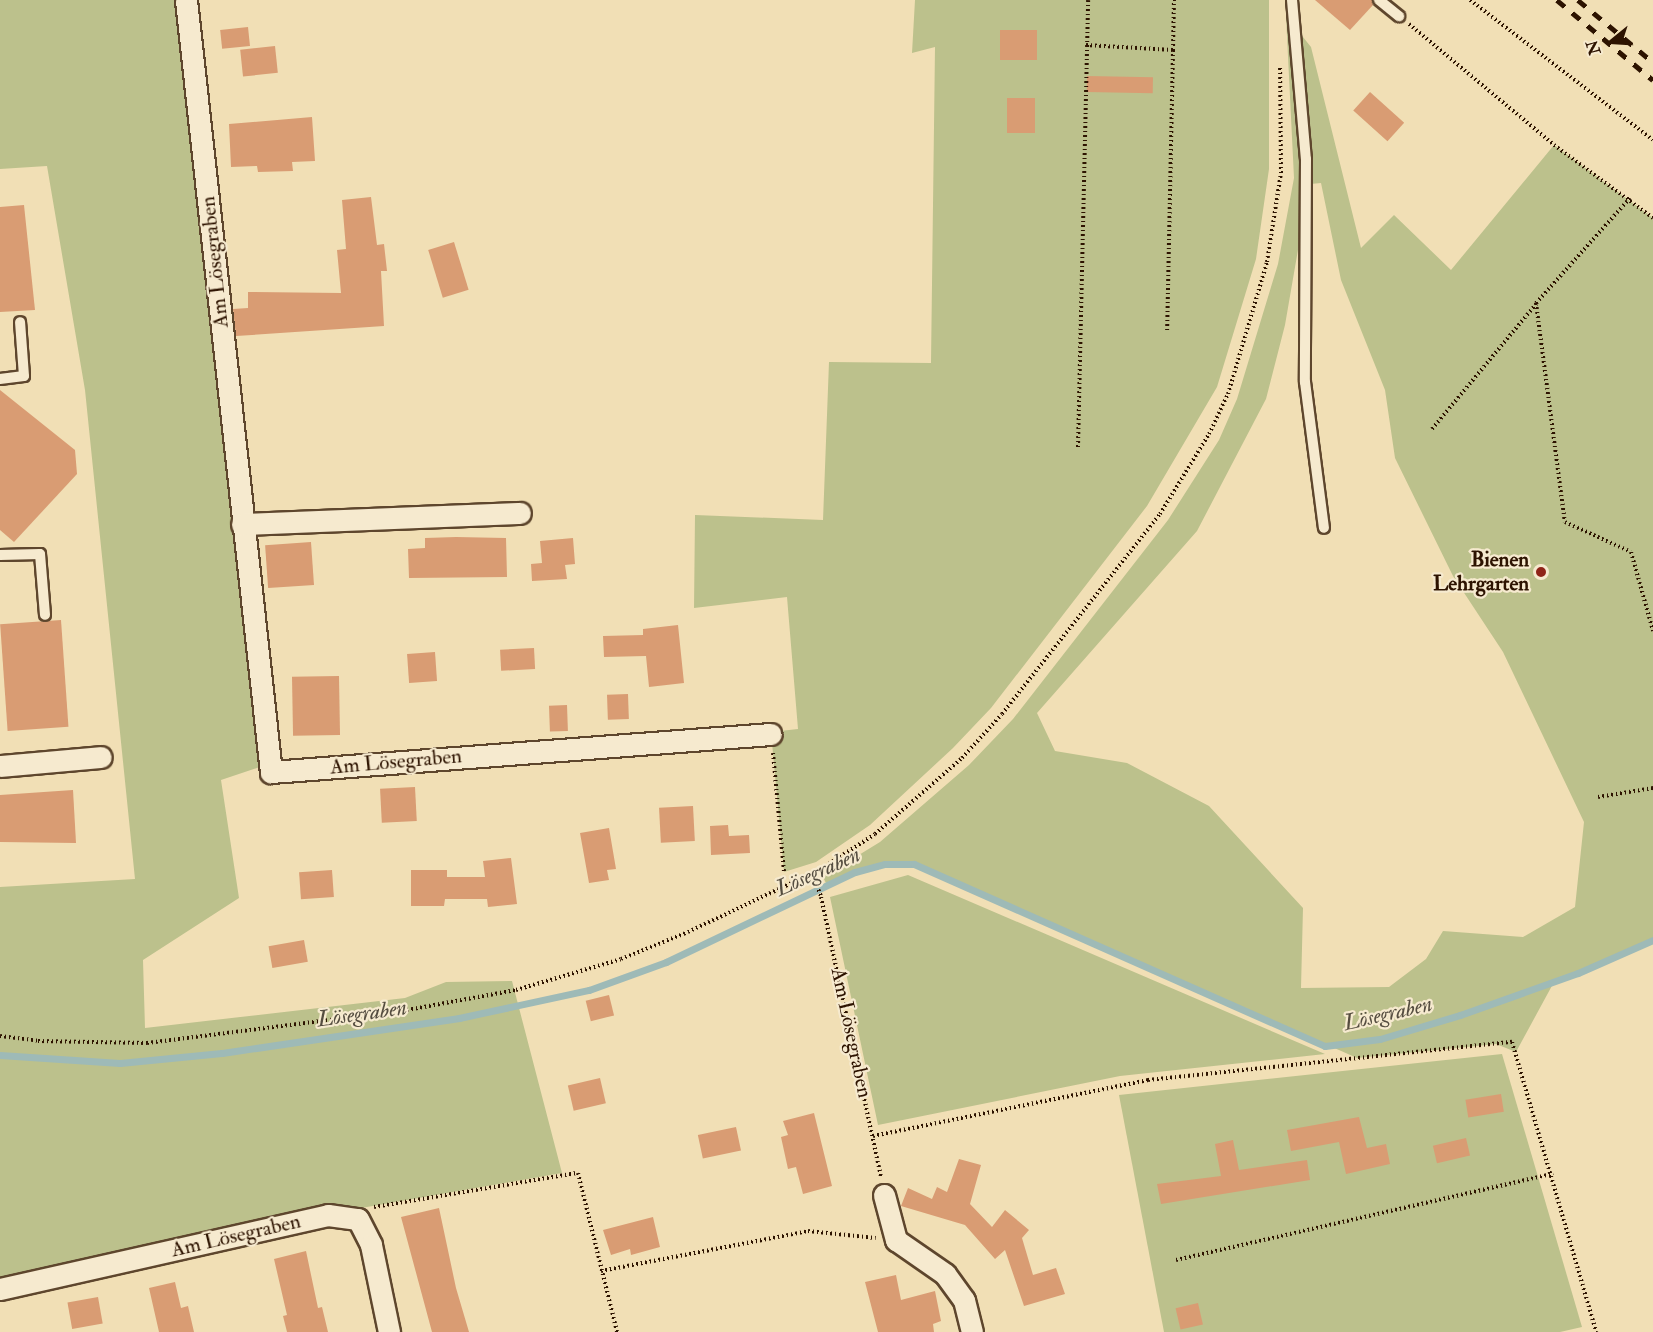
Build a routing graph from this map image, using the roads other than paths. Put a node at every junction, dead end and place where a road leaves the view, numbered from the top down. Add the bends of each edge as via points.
1 (186, 0) edge
2 (1292, 0) edge
3 (1379, 0) edge
4 (1399, 16) road end
5 (20, 322) dead end
6 (0, 379) edge
7 (520, 513) dead end
8 (242, 524) junction
9 (1324, 528) dead end
10 (0, 555) edge
11 (45, 615) dead end
12 (771, 734) road end
13 (100, 757) dead end
14 (0, 766) edge
15 (884, 1195) road end
16 (0, 1289) edge
17 (388, 1332) edge
18 (972, 1332) edge

1 - 8 street, Am Lösegraben
2 - 9 lane via 1306,159 1305,382
3 - 4 lane
5 - 6 lane via 24,376
7 - 8 street
8 - 12 street, Am Lösegraben via 271,772 712,730
10 - 11 lane via 40,554
13 - 14 street
15 - 18 street via 896,1240 945,1274 964,1300
16 - 17 street, Am Lösegraben via 328,1215 358,1219 371,1245

